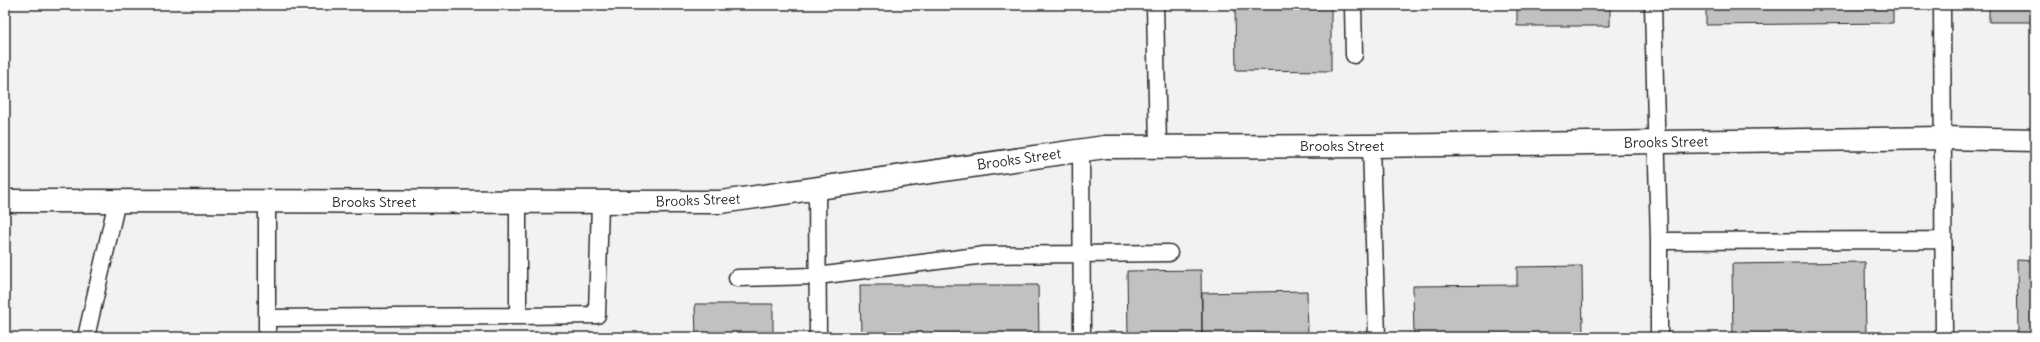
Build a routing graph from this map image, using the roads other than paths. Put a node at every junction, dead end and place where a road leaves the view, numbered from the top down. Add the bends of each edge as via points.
1 (1154, 5) edge
2 (1353, 5) edge
3 (1653, 5) edge
4 (1942, 5) edge
5 (1354, 55) dead end
6 (1943, 138) junction
7 (2035, 140) edge
8 (1657, 142) junction
9 (1158, 146) junction
10 (1371, 146) junction
11 (1081, 150) junction
12 (817, 188) junction
13 (5, 201) edge
14 (118, 201) junction
15 (267, 201) junction
16 (518, 202) junction
17 (600, 202) junction
18 (1943, 240) junction
19 (1659, 241) junction
20 (1082, 253) junction
21 (1169, 253) dead end
22 (817, 276) junction
23 (738, 278) dead end
24 (518, 316) junction
25 (267, 318) junction
26 (86, 337) edge
27 (267, 337) edge
28 (818, 337) edge
29 (1082, 337) edge
30 (1377, 337) edge
31 (1659, 337) edge
32 (1944, 337) edge

1 - 9 lane
2 - 5 lane
3 - 8 lane
4 - 6 lane
6 - 7 street, Brooks Street
6 - 8 street, Brooks Street
6 - 18 lane
8 - 10 street, Brooks Street
8 - 19 lane
9 - 10 street, Brooks Street
9 - 11 street, Brooks Street
10 - 30 lane
11 - 12 street, Brooks Street
11 - 20 lane
12 - 17 street, Brooks Street via 721,202
12 - 22 lane
13 - 14 street, Brooks Street
14 - 15 street, Brooks Street
14 - 26 lane
15 - 16 street, Brooks Street
15 - 25 lane
16 - 17 street, Brooks Street
16 - 24 lane
17 - 24 lane via 597,315
18 - 19 lane
18 - 32 lane
19 - 31 lane
20 - 21 lane
20 - 22 lane via 985,255
20 - 29 lane
22 - 23 lane
22 - 28 lane
24 - 25 lane
25 - 27 lane

